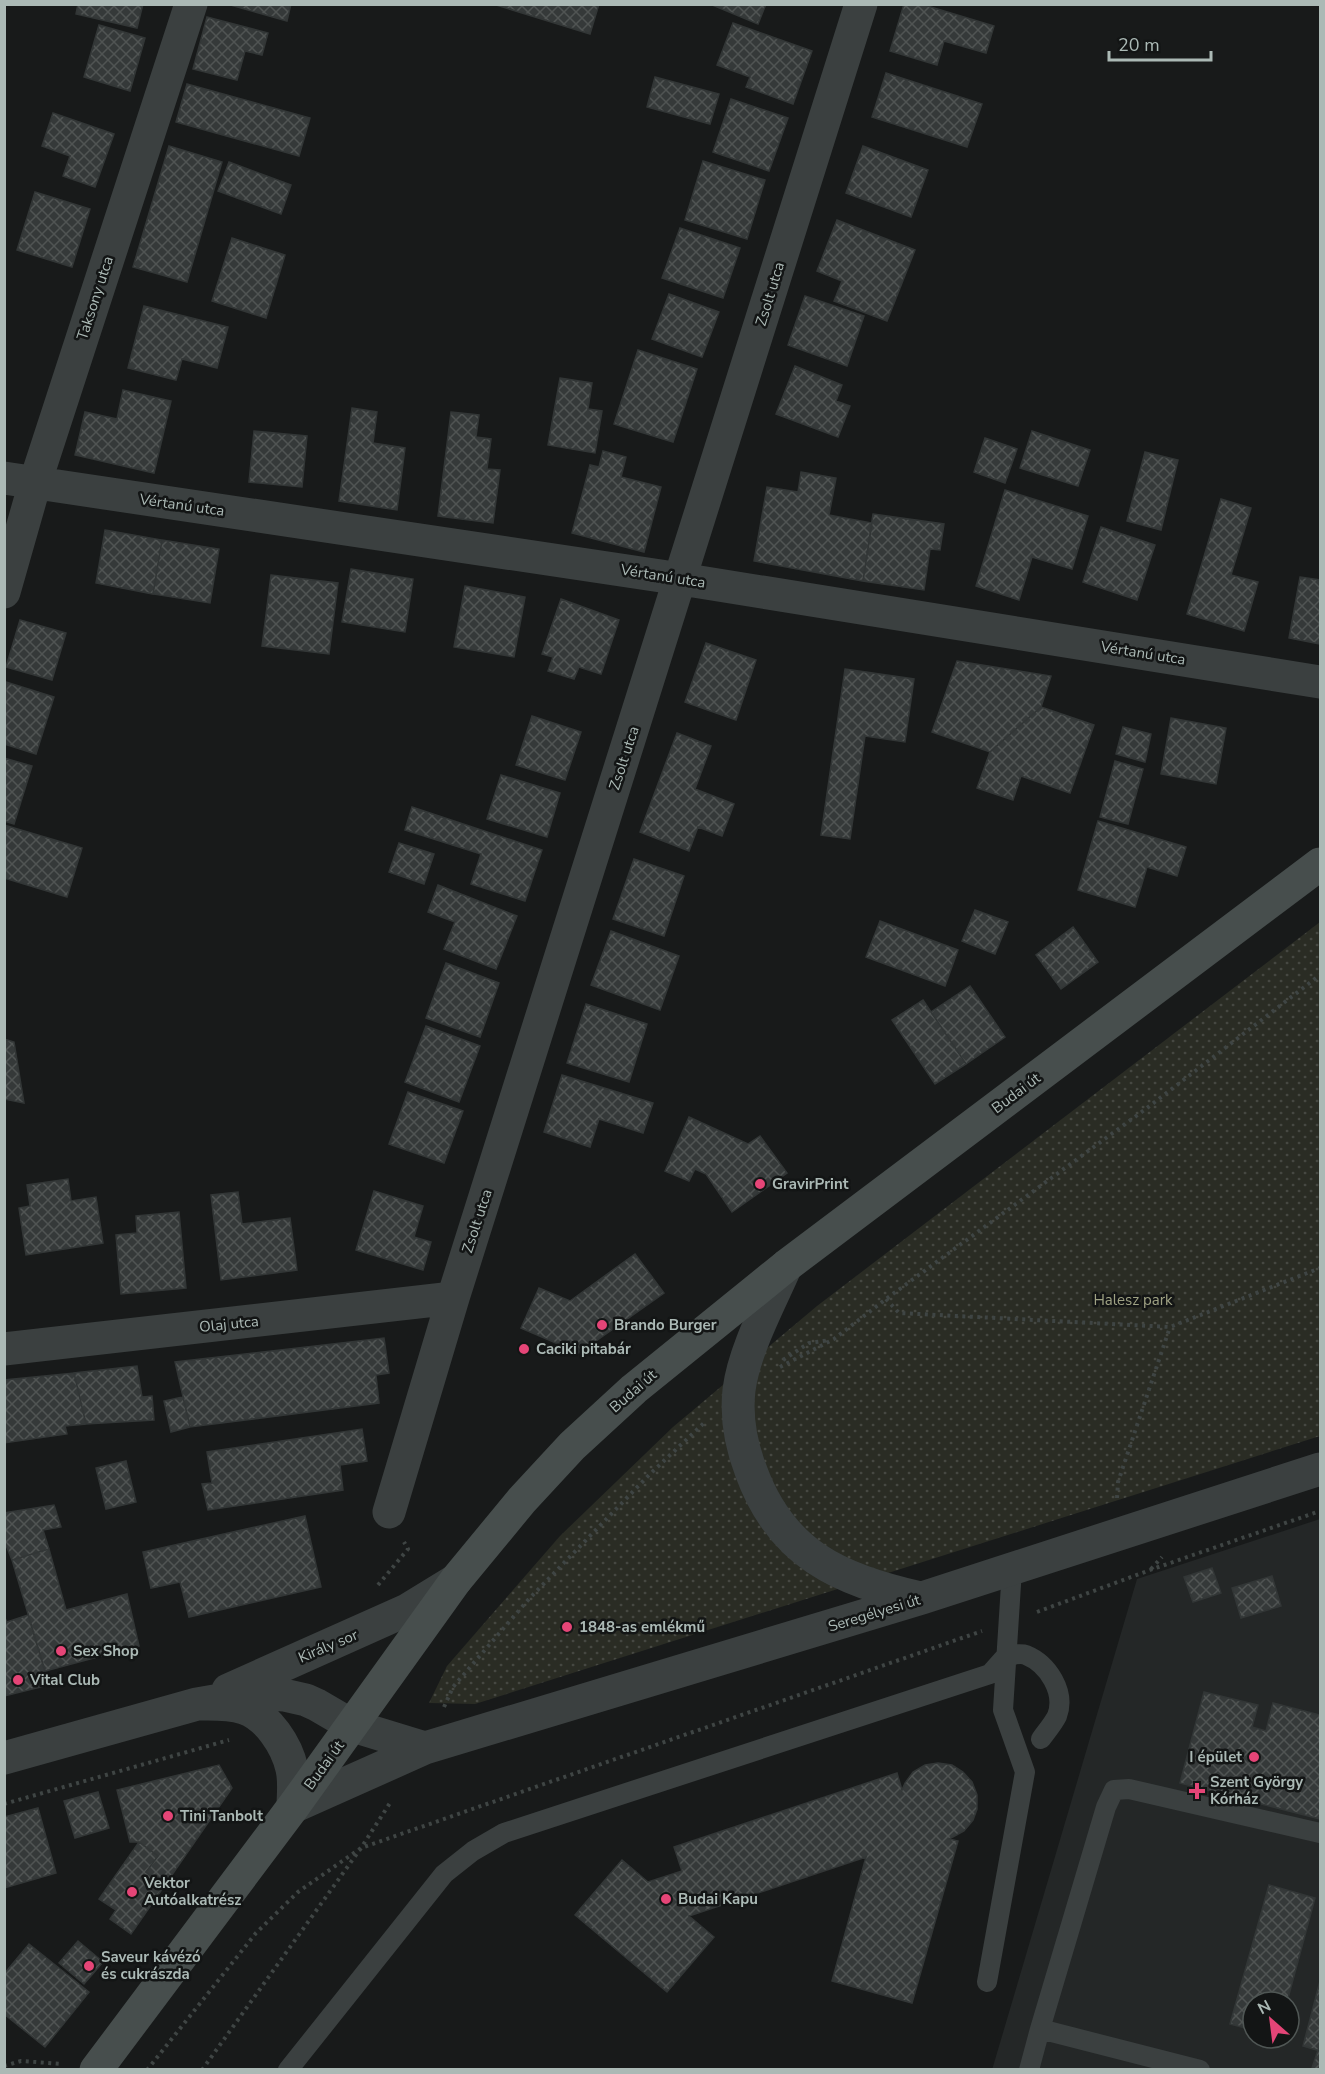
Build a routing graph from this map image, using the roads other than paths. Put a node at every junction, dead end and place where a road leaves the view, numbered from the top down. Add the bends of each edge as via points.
1 (191, 4) edge
2 (861, 4) edge
3 (20, 481) edge
4 (681, 579) junction
5 (4, 592) edge
6 (1320, 682) edge
7 (1320, 864) edge
8 (786, 1266) junction
9 (453, 1299) junction
10 (4, 1349) edge
11 (1320, 1469) edge
12 (388, 1512) road end
13 (1012, 1569) junction
14 (456, 1580) junction
15 (922, 1598) junction
16 (1007, 1655) junction
17 (197, 1704) junction
18 (353, 1726) junction
19 (1041, 1739) dead end
20 (425, 1748) junction
21 (4, 1758) edge
22 (293, 1807) junction
23 (1320, 1833) edge
24 (987, 1982) dead end
25 (1040, 2029) junction
26 (96, 2070) edge
27 (288, 2070) edge
28 (1029, 2070) edge
29 (1200, 2070) edge

1 - 3 street, Taksony utca
2 - 4 street, Zsolt utca
3 - 4 street, Vértanú utca
3 - 5 street, Taksony utca
4 - 6 street, Vértanú utca
4 - 9 street, Zsolt utca
7 - 8 main road, Budai út
8 - 14 main road, Budai út via 634,1389 572,1446
8 - 15 street via 752,1344 739,1388 740,1435 756,1487 785,1533 809,1554 838,1572 878,1588
9 - 10 street, Olaj utca
9 - 12 street, Zsolt utca
11 - 13 street, Seregélyesi út
13 - 15 street, Seregélyesi út
13 - 16 lane
14 - 17 street, Király sor via 407,1610
14 - 18 main road, Budai út
15 - 20 street, Seregélyesi út
16 - 19 lane via 1025,1654 1044,1667 1054,1681 1060,1697 1057,1715
16 - 24 lane via 1004,1710 1025,1772
16 - 27 lane via 990,1674 504,1833 483,1845 444,1874
17 - 18 street, Király sor via 260,1693 284,1695 317,1705
17 - 21 street, Király sor
17 - 22 street, Király sor via 229,1704 247,1709 274,1731 292,1768
18 - 20 street
18 - 22 main road, Budai út
20 - 22 street, Seregélyesi út
22 - 26 main road, Budai út
23 - 25 lane via 1130,1789 1114,1790
25 - 28 lane
25 - 29 lane

